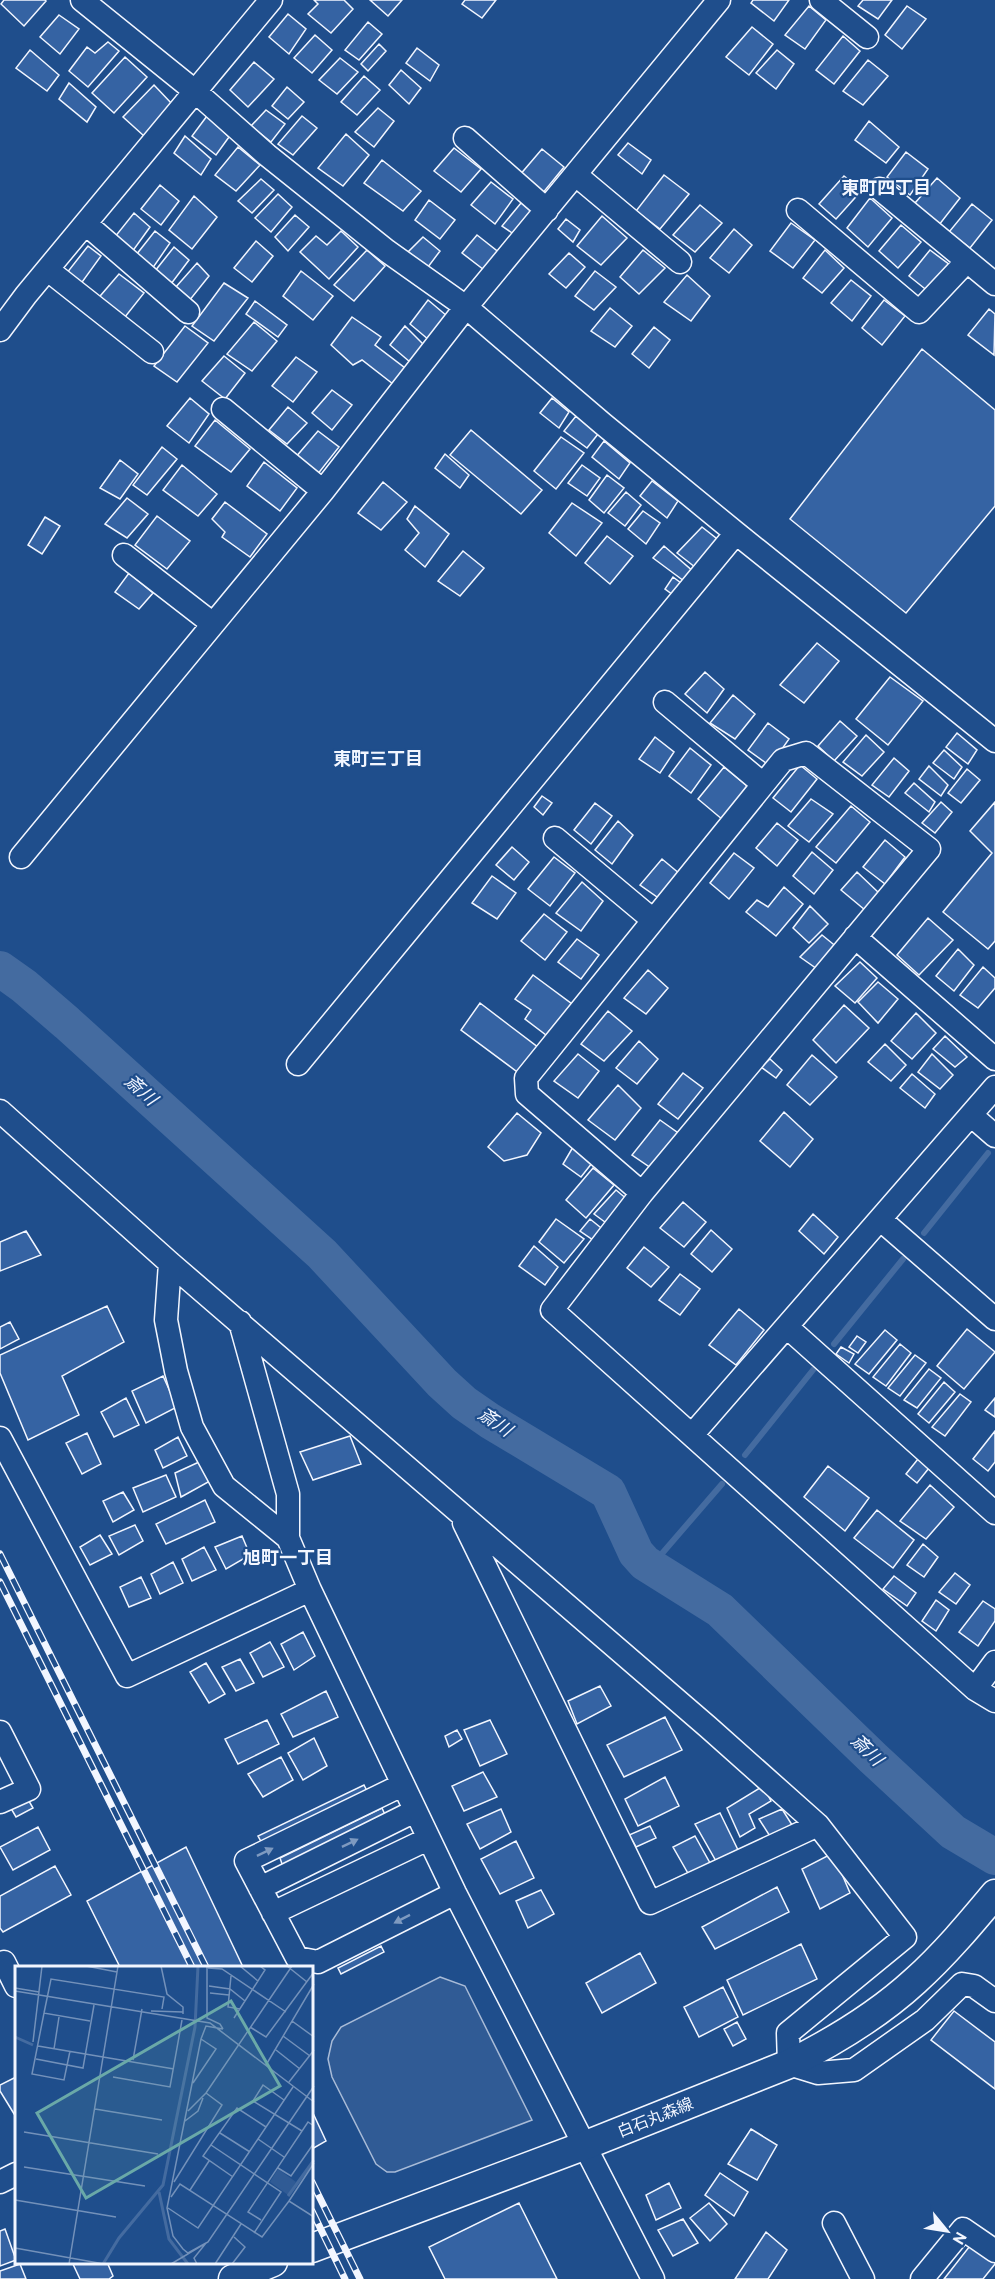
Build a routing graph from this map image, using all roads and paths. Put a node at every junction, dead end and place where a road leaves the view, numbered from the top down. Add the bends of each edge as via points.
1 (82, 0) edge
2 (271, 0) edge
3 (719, 0) edge
4 (821, 0) edge
5 (867, 37) dead end
6 (196, 92) junction
7 (465, 138) dead end
8 (576, 175) junction
9 (880, 189) dead end
10 (547, 210) junction
11 (798, 210) dead end
12 (86, 224) junction
13 (967, 261) junction
14 (680, 262) dead end
15 (48, 270) junction
16 (995, 284) edge
17 (466, 307) junction
18 (188, 312) dead end
19 (0, 330) edge
20 (152, 352) dead end
21 (223, 408) dead end
22 (323, 491) junction
23 (736, 533) junction
24 (124, 555) dead end
25 (213, 624) junction
26 (665, 702) dead end
27 (995, 741) edge
28 (763, 784) junction
29 (555, 838) dead end
30 (21, 857) dead end
31 (654, 920) junction
32 (855, 937) junction
33 (995, 1059) edge
34 (298, 1064) dead end
35 (995, 1087) edge
36 (0, 1111) edge
37 (972, 1116) junction
38 (10, 1132) edge
39 (995, 1136) edge
40 (642, 1193) junction
41 (881, 1220) junction
42 (170, 1263) junction
43 (995, 1319) edge
44 (240, 1322) junction
45 (787, 1327) junction
46 (692, 1435) junction
47 (0, 1438) edge
48 (995, 1513) edge
49 (459, 1514) junction
50 (288, 1538) junction
51 (310, 1590) junction
52 (995, 1662) edge
53 (975, 1689) junction
54 (995, 1701) edge
55 (0, 1732) edge
56 (402, 1785) junction
57 (0, 1803) edge
58 (415, 1811) junction
59 (818, 1825) junction
60 (428, 1839) junction
61 (260, 1888) junction
62 (455, 1893) junction
63 (995, 1894) edge
64 (273, 1913) junction
65 (0, 1964) edge
66 (15, 1984) edge
67 (995, 2001) edge
68 (789, 2064) junction
69 (586, 2145) junction
70 (15, 2174) edge
71 (0, 2182) edge
72 (834, 2223) dead end
73 (314, 2247) edge
74 (995, 2251) edge
75 (653, 2279) edge
76 (863, 2279) edge
77 (922, 2279) edge

1 - 6 street
2 - 6 street
3 - 8 street
4 - 5 street
6 - 12 street
6 - 17 street via 369,237
7 - 10 street
8 - 10 street
8 - 14 street
9 - 13 street
10 - 17 street
11 - 13 street via 920,312
12 - 15 street
12 - 18 street
13 - 16 street
15 - 19 street
15 - 20 street
17 - 22 street
17 - 23 street
21 - 22 street
22 - 25 street
23 - 27 street
23 - 34 street
24 - 25 street
25 - 30 street
26 - 28 street
28 - 31 street
28 - 32 street via 783,760 806,753 929,849
29 - 31 street
31 - 40 street via 526,1078 527,1094
32 - 33 street
32 - 40 street
35 - 37 street
36 - 38 street
37 - 39 street
37 - 41 street
38 - 42 street
40 - 46 street via 552,1310
41 - 43 street
41 - 45 street
42 - 44 street
42 - 50 street via 166,1320 192,1427 224,1486
44 - 49 street
44 - 50 street via 288,1494
45 - 46 street
45 - 48 street
46 - 53 street
47 - 51 street via 127,1676
49 - 59 street
49 - 59 street via 650,1903
50 - 51 street
51 - 56 street
52 - 53 street
53 - 54 street
55 - 57 street via 29,1789
56 - 58 street
61 -> 56 street via 246,1862
58 - 60 street
61 -> 58 street
59 - 68 street via 905,1937 788,2033
60 - 62 street
60 - 64 street
61 - 64 street
62 -> 64 street via 318,1962 297,1958
62 - 69 street
63 - 68 main road, 白石丸森線 via 914,1982 854,2027
65 - 66 street via 4,1962
67 - 68 street via 974,1986 962,1984 925,2020 854,2070 818,2073
68 - 69 main road, 白石丸森線
69 - 73 main road, 白石丸森線
69 - 75 street
70 - 71 street
72 - 76 street
74 - 77 street via 963,2229

